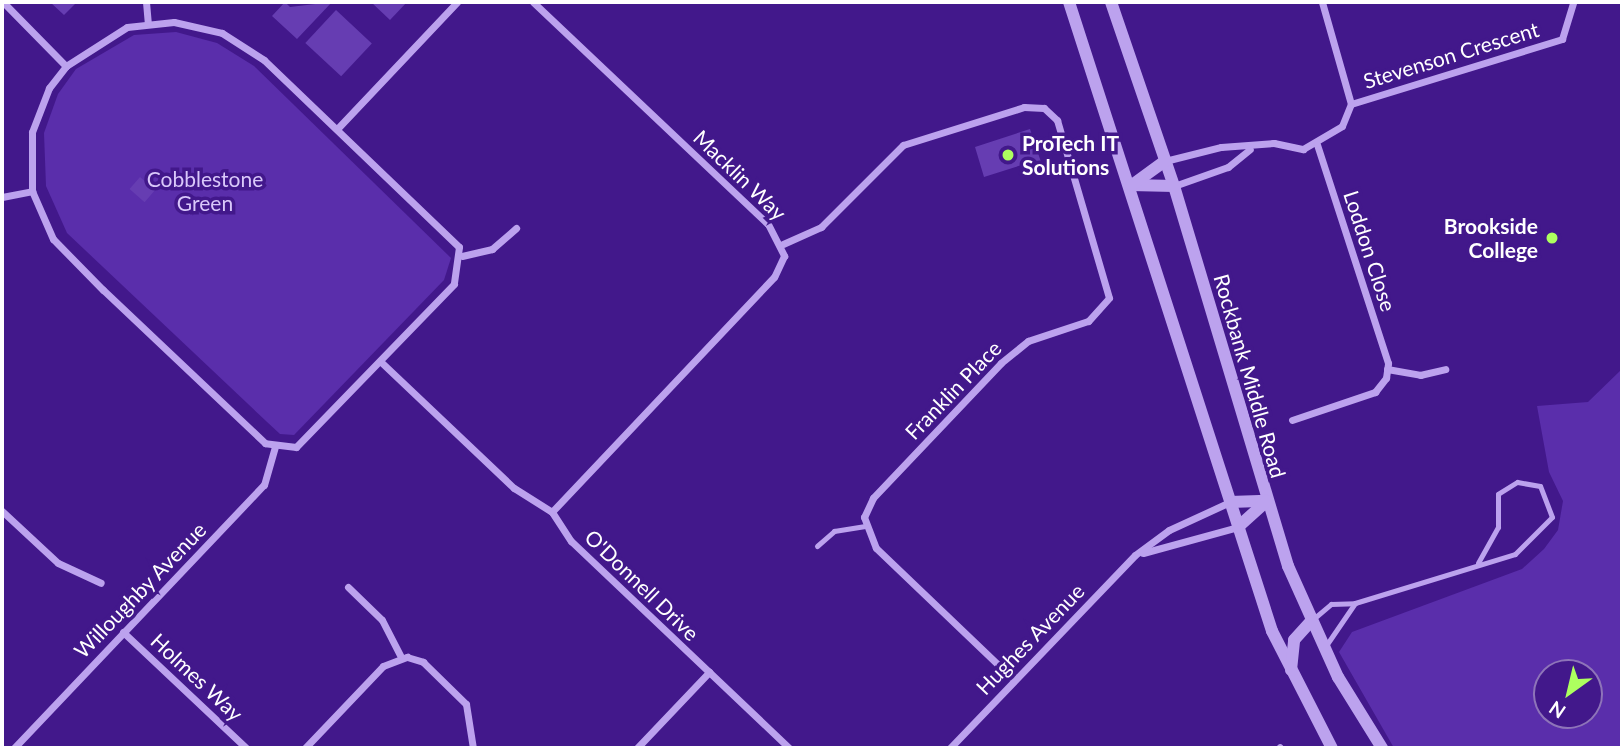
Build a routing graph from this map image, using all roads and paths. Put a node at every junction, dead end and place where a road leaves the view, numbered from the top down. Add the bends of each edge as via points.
1 (3, 2) edge
2 (146, 2) edge
3 (457, 2) edge
4 (533, 2) edge
5 (1069, 2) edge
6 (1111, 2) edge
7 (1322, 2) edge
8 (1573, 2) edge
9 (148, 23) junction
10 (66, 66) junction
11 (1351, 104) junction
12 (337, 129) junction
13 (1317, 144) junction
14 (1251, 149) junction
15 (1165, 161) junction
16 (1131, 185) junction
17 (1174, 186) junction
18 (32, 191) junction
19 (2, 197) edge
20 (516, 228) dead end
21 (783, 244) junction
22 (462, 256) junction
23 (381, 362) junction
24 (1387, 369) junction
25 (1445, 369) dead end
26 (1292, 420) dead end
27 (275, 447) junction
28 (1267, 501) junction
29 (1230, 502) junction
30 (2, 511) edge
31 (552, 512) junction
32 (864, 526) junction
33 (1238, 527) junction
34 (817, 546) dead end
35 (1135, 555) junction
36 (1478, 563) junction
37 (101, 583) dead end
38 (348, 587) dead end
39 (1355, 603) junction
40 (1311, 621) junction
41 (124, 632) junction
42 (1324, 648) junction
43 (401, 657) junction
44 (1291, 670) junction
45 (709, 672) junction
46 (1014, 680) junction
47 (14, 748) edge
48 (246, 748) edge
49 (305, 748) edge
50 (473, 748) edge
51 (637, 748) edge
52 (789, 748) edge
53 (950, 748) edge
54 (1332, 748) edge
55 (1382, 748) edge

1 - 10 street
2 - 9 street
3 - 12 street
4 - 21 street, Macklin Way
5 - 16 street
6 - 15 street, Rockbank Middle Road
7 - 11 street
8 - 11 street, Stevenson Crescent via 1562,39
9 - 10 street via 107,36
9 - 12 street via 200,26 244,45
10 - 18 street via 49,88 32,132
11 - 13 street via 1342,126
12 - 22 street via 455,241
13 - 14 street
13 - 24 street, Loddon Close
14 - 15 street via 1221,147
14 - 17 street via 1228,167
15 - 16 street
15 - 17 street, Rockbank Middle Road
16 - 17 street
16 - 29 street
17 - 28 street, Rockbank Middle Road
18 - 19 street
18 - 27 street via 53,239 75,264
20 - 22 street via 492,248
21 - 31 street, Macklin Way via 774,277
21 - 32 street, Franklin Place via 821,227 903,145 1035,106 1052,114 1062,132 1108,277 1105,308 1088,321 1028,341 1001,363 873,498
22 - 23 street via 454,284
23 - 27 street via 306,441
23 - 31 street, O'Donnell Drive via 514,488
24 - 25 street via 1420,375
24 - 26 street via 1375,392
27 - 41 street, Willoughby Avenue via 264,485
28 - 29 street
28 - 33 street
28 - 40 street, Rockbank Middle Road
29 - 33 street
29 - 35 street, Hughes Avenue via 1169,530
30 - 37 street via 58,563
31 - 45 street, O'Donnell Drive via 571,541
32 - 34 lane via 834,531
32 - 46 street via 876,548
33 - 35 street
33 - 44 street
35 - 46 street, Hughes Avenue
36 - 36 lane via 1498,527 1498,494 1517,482 1539,486 1552,505 1548,528 1516,554
36 - 39 lane
38 - 43 street via 382,620
39 - 40 lane via 1331,604
39 - 42 lane
40 - 42 street, Rockbank Middle Road
40 - 44 street via 1294,640
41 - 47 street, Willoughby Avenue
41 - 48 street, Holmes Way
42 - 55 street, Rockbank Middle Road
43 - 49 street via 383,666
43 - 50 street via 423,663 466,704
44 - 54 street
45 - 51 street
45 - 52 street, O'Donnell Drive
46 - 53 street, Hughes Avenue

